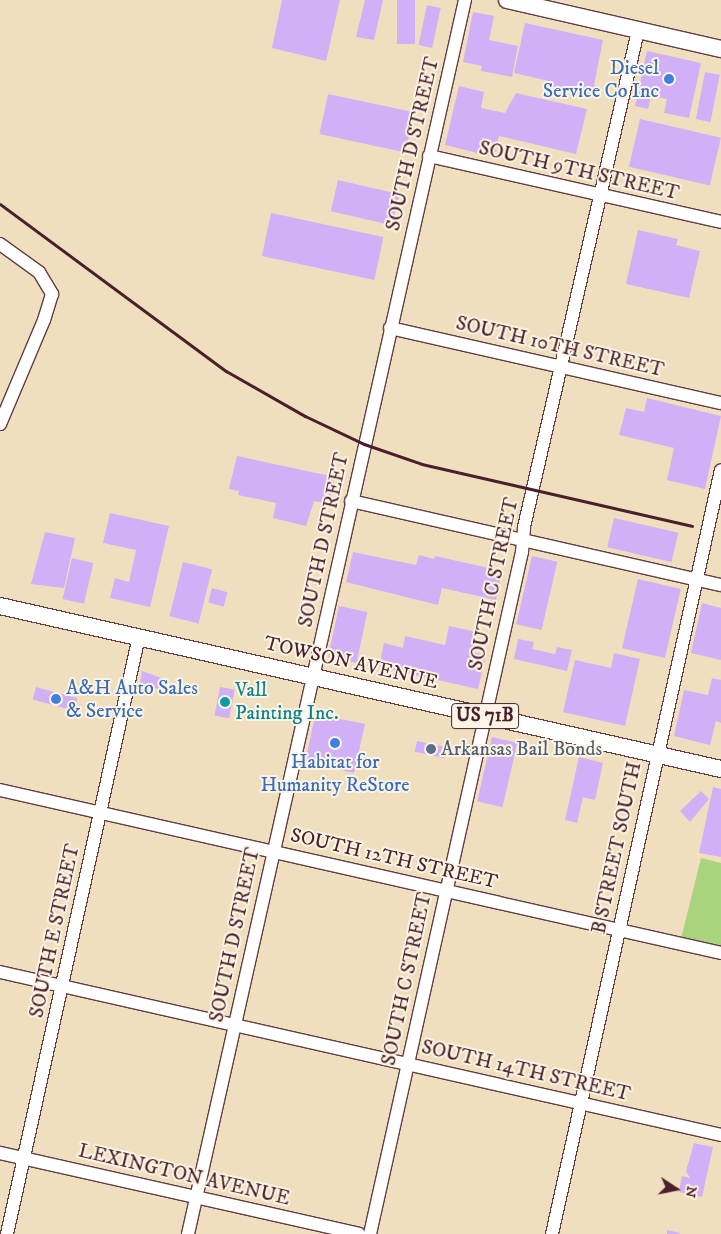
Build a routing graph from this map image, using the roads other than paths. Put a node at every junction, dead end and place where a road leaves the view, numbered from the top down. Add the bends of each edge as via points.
1 (465, 0) edge
2 (507, 0) edge
3 (638, 31) junction
4 (721, 49) edge
5 (429, 156) junction
6 (602, 196) junction
7 (721, 222) edge
8 (0, 244) edge
9 (390, 328) junction
10 (563, 368) junction
11 (721, 403) edge
12 (0, 423) edge
13 (721, 470) edge
14 (351, 501) junction
15 (524, 539) junction
16 (696, 579) junction
17 (721, 585) edge
18 (0, 606) edge
19 (139, 636) junction
20 (313, 676) junction
21 (485, 716) junction
22 (657, 754) junction
23 (721, 769) edge
24 (0, 790) edge
25 (100, 813) junction
26 (273, 851) junction
27 (446, 890) junction
28 (619, 930) junction
29 (721, 953) edge
30 (0, 972) edge
31 (62, 986) junction
32 (234, 1024) junction
33 (408, 1063) junction
34 (580, 1103) junction
35 (721, 1135) edge
36 (0, 1153) edge
37 (24, 1158) junction
38 (196, 1198) junction
39 (7, 1234) edge
40 (188, 1234) edge
41 (359, 1234) edge
42 (370, 1234) edge
43 (552, 1234) edge

1 - 5 street, SOUTH D STREET
2 - 3 main road
3 - 4 main road
3 - 6 street, SOUTH C STREET
5 - 6 street, SOUTH 9TH STREET
5 - 9 street, SOUTH D STREET
6 - 7 street, SOUTH 9TH STREET
6 - 10 street, SOUTH C STREET
8 - 12 street via 39,272 52,294
9 - 10 street, SOUTH 10TH STREET
9 - 14 street, SOUTH D STREET
10 - 11 street, SOUTH 10TH STREET
10 - 15 street, SOUTH C STREET
13 - 16 street, B STREET SOUTH
14 - 15 street
14 - 20 street, SOUTH D STREET
15 - 16 street
15 - 21 street, SOUTH C STREET
16 - 17 street
16 - 22 street, B STREET SOUTH
18 - 19 main road, TOWSON AVENUE / US 71B
19 - 20 main road, TOWSON AVENUE / US 71B
19 - 25 street, SOUTH E STREET
20 - 21 main road, TOWSON AVENUE / US 71B
20 - 26 street, SOUTH D STREET
21 - 22 main road, TOWSON AVENUE / US 71B
21 - 27 street, SOUTH C STREET
22 - 23 main road, TOWSON AVENUE / US 71B
22 - 28 street, B STREET SOUTH
24 - 25 street, SOUTH 12TH STREET
25 - 26 street, SOUTH 12TH STREET
25 - 31 street, SOUTH E STREET
26 - 27 street, SOUTH 12TH STREET
26 - 32 street, SOUTH D STREET
27 - 28 street, SOUTH 12TH STREET
27 - 33 street, SOUTH C STREET
28 - 29 street, SOUTH 12TH STREET
28 - 34 street, B STREET SOUTH
30 - 31 street, SOUTH 14TH STREET
31 - 32 street, SOUTH 14TH STREET
31 - 37 street, SOUTH E STREET
32 - 33 street, SOUTH 14TH STREET
32 - 38 street, SOUTH D STREET
33 - 34 street, SOUTH 14TH STREET
33 - 42 street, SOUTH C STREET
34 - 35 street, SOUTH 14TH STREET
34 - 43 street, B STREET SOUTH
36 - 37 street, LEXINGTON AVENUE
37 - 38 street, LEXINGTON AVENUE
37 - 39 street, SOUTH E STREET
38 - 40 street, SOUTH D STREET
38 - 41 street, LEXINGTON AVENUE

